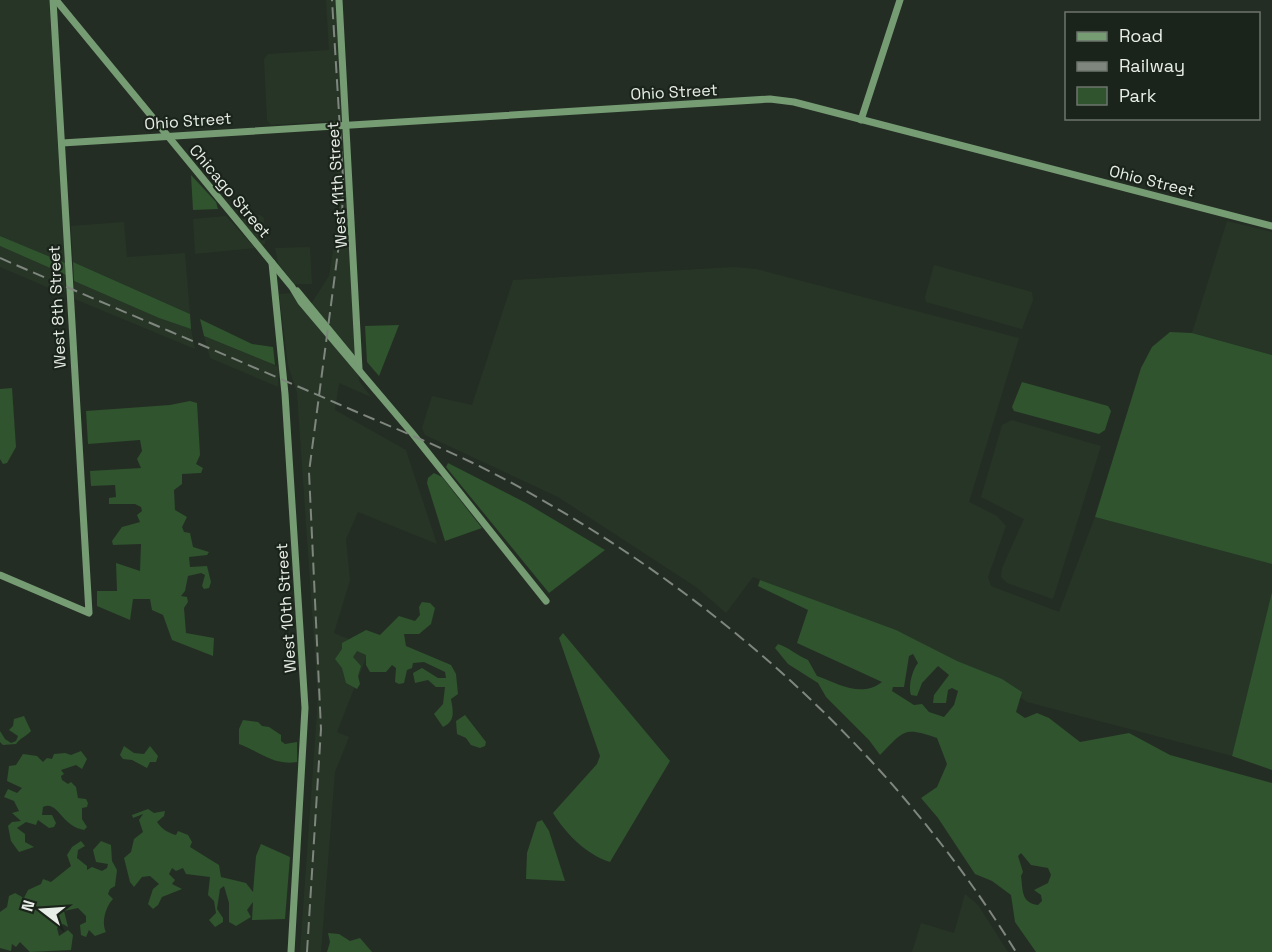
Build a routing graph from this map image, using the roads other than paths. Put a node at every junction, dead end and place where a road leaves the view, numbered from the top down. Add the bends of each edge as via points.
1 (54, 0) edge
2 (339, 0) edge
3 (900, 0) edge
4 (861, 120) junction
5 (346, 124) junction
6 (167, 136) junction
7 (62, 143) junction
8 (1272, 226) edge
9 (272, 263) junction
10 (359, 369) junction
11 (0, 575) edge
12 (546, 601) dead end
13 (291, 952) edge

1 - 6 street, Chicago Street
1 - 7 street, West 8th Street
2 - 5 street, West 11th Street
3 - 4 street
4 - 5 street, Ohio Street via 770,99
4 - 8 street, Ohio Street
5 - 6 street, Ohio Street
5 - 10 street, West 11th Street
6 - 7 street, Ohio Street
6 - 9 street, Chicago Street
7 - 11 street, West 8th Street via 89,613
9 - 10 street, Chicago Street
9 - 13 street, West 10th Street via 305,685
10 - 12 street, Chicago Street

